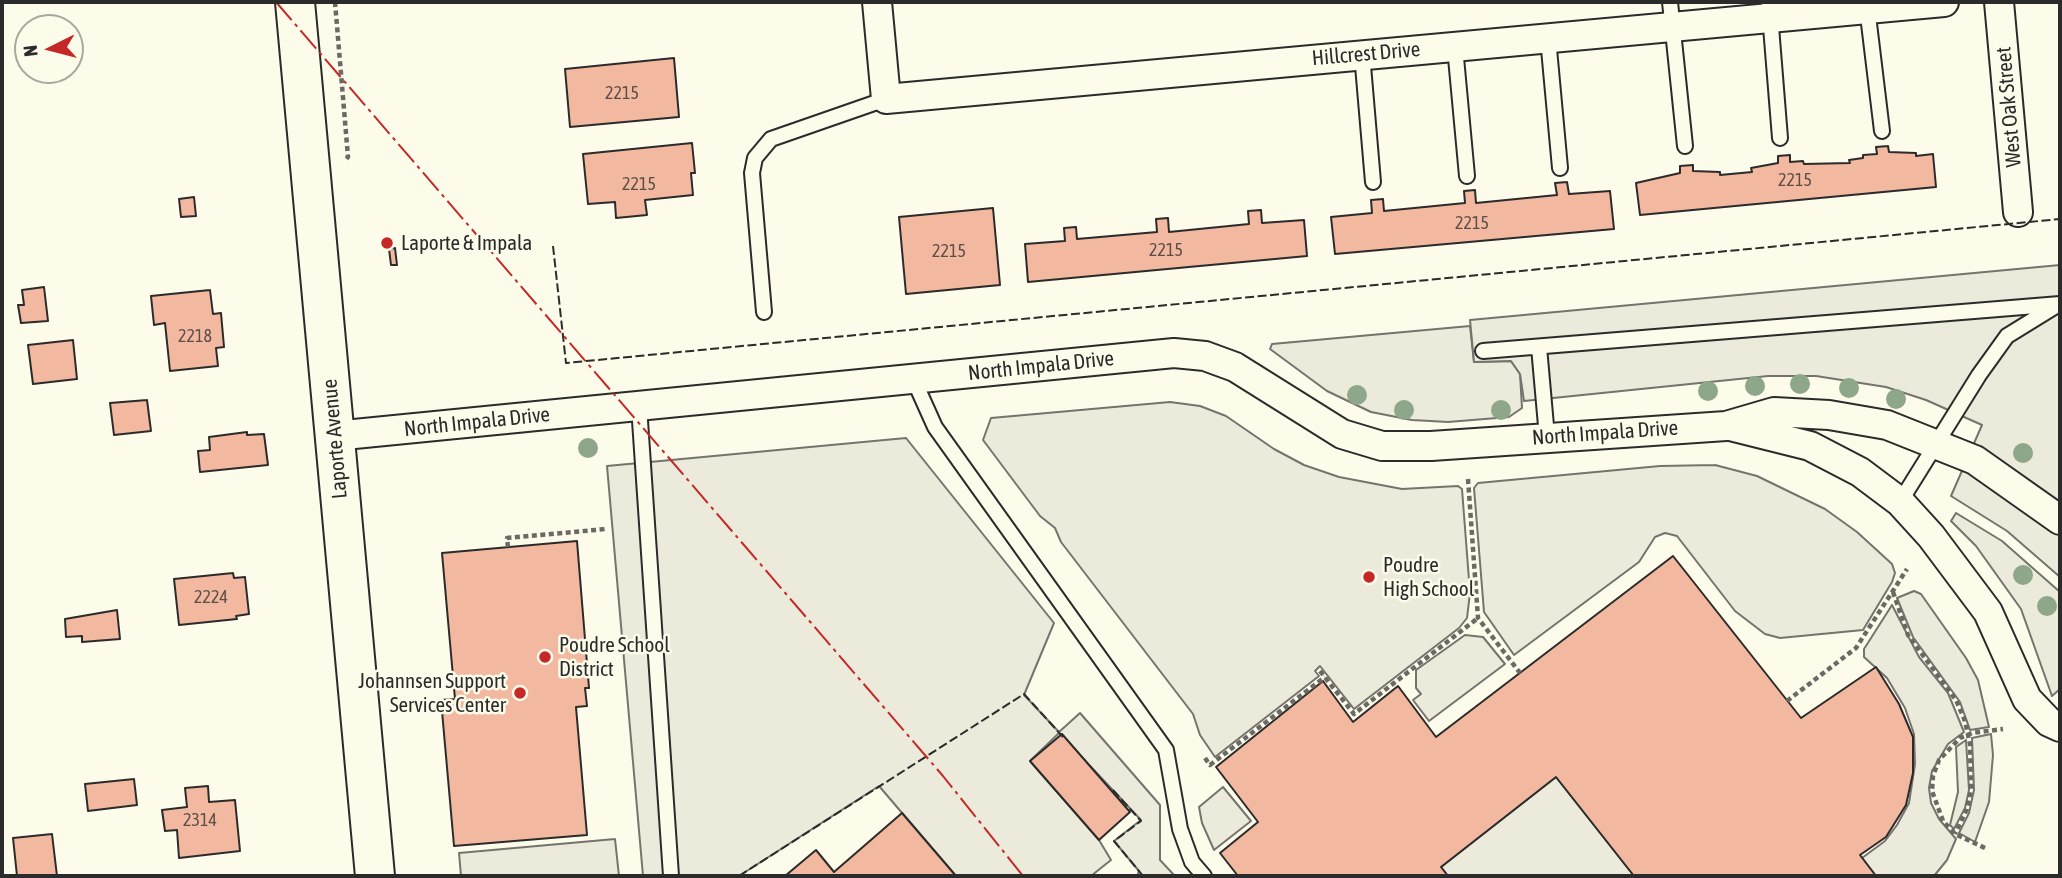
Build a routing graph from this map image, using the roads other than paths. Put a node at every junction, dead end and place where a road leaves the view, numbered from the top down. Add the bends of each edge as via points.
1 (295, 2) edge
2 (877, 2) edge
3 (1944, 2) edge
4 (1999, 2) edge
5 (1866, 5) edge
6 (1770, 10) edge
7 (1671, 14) edge
8 (1548, 38) junction
9 (1455, 47) junction
10 (1362, 54) junction
11 (886, 99) junction
12 (1882, 131) dead end
13 (1780, 138) dead end
14 (1685, 146) dead end
15 (1560, 169) dead end
16 (1467, 176) dead end
17 (1373, 182) dead end
18 (2018, 212) dead end
19 (2059, 304) edge
20 (764, 312) dead end
21 (1539, 346) junction
22 (1482, 351) dead end
23 (913, 379) junction
24 (639, 407) junction
25 (1726, 426) junction
26 (334, 436) junction
27 (1546, 437) junction
28 (1938, 444) junction
29 (1900, 502) junction
30 (2060, 520) edge
31 (2060, 727) edge
32 (375, 876) edge
33 (671, 876) edge
34 (1204, 876) edge

1 - 26 street, Laporte Avenue
2 - 11 street
3 - 5 street, Hillcrest Drive
4 - 18 street, West Oak Street
5 - 6 street, Hillcrest Drive
5 - 12 lane
6 - 7 street, Hillcrest Drive
6 - 13 lane
7 - 8 street, Hillcrest Drive
7 - 14 lane
8 - 9 street, Hillcrest Drive
8 - 15 lane
9 - 10 street, Hillcrest Drive
9 - 16 lane
10 - 11 street, Hillcrest Drive
10 - 17 lane
11 - 20 lane via 771,139 755,158 752,173
19 - 21 lane
19 - 28 lane via 2007,336
21 - 22 lane
21 - 27 lane
23 - 24 street, North Impala Drive
23 - 27 street, North Impala Drive via 1174,353 1205,356 1236,367 1342,434 1382,446
23 - 34 lane via 935,427 1166,750 1180,829 1192,862
24 - 26 street, North Impala Drive
24 - 33 lane
25 - 27 street, North Impala Drive
25 - 28 street, North Impala Drive via 1774,412 1829,415 1887,425
25 - 29 street, North Impala Drive via 1810,446 1860,472
26 - 32 street, Laporte Avenue
28 - 29 lane
28 - 30 street, North Impala Drive via 1975,460
29 - 31 street, North Impala Drive via 1988,612 2027,699

